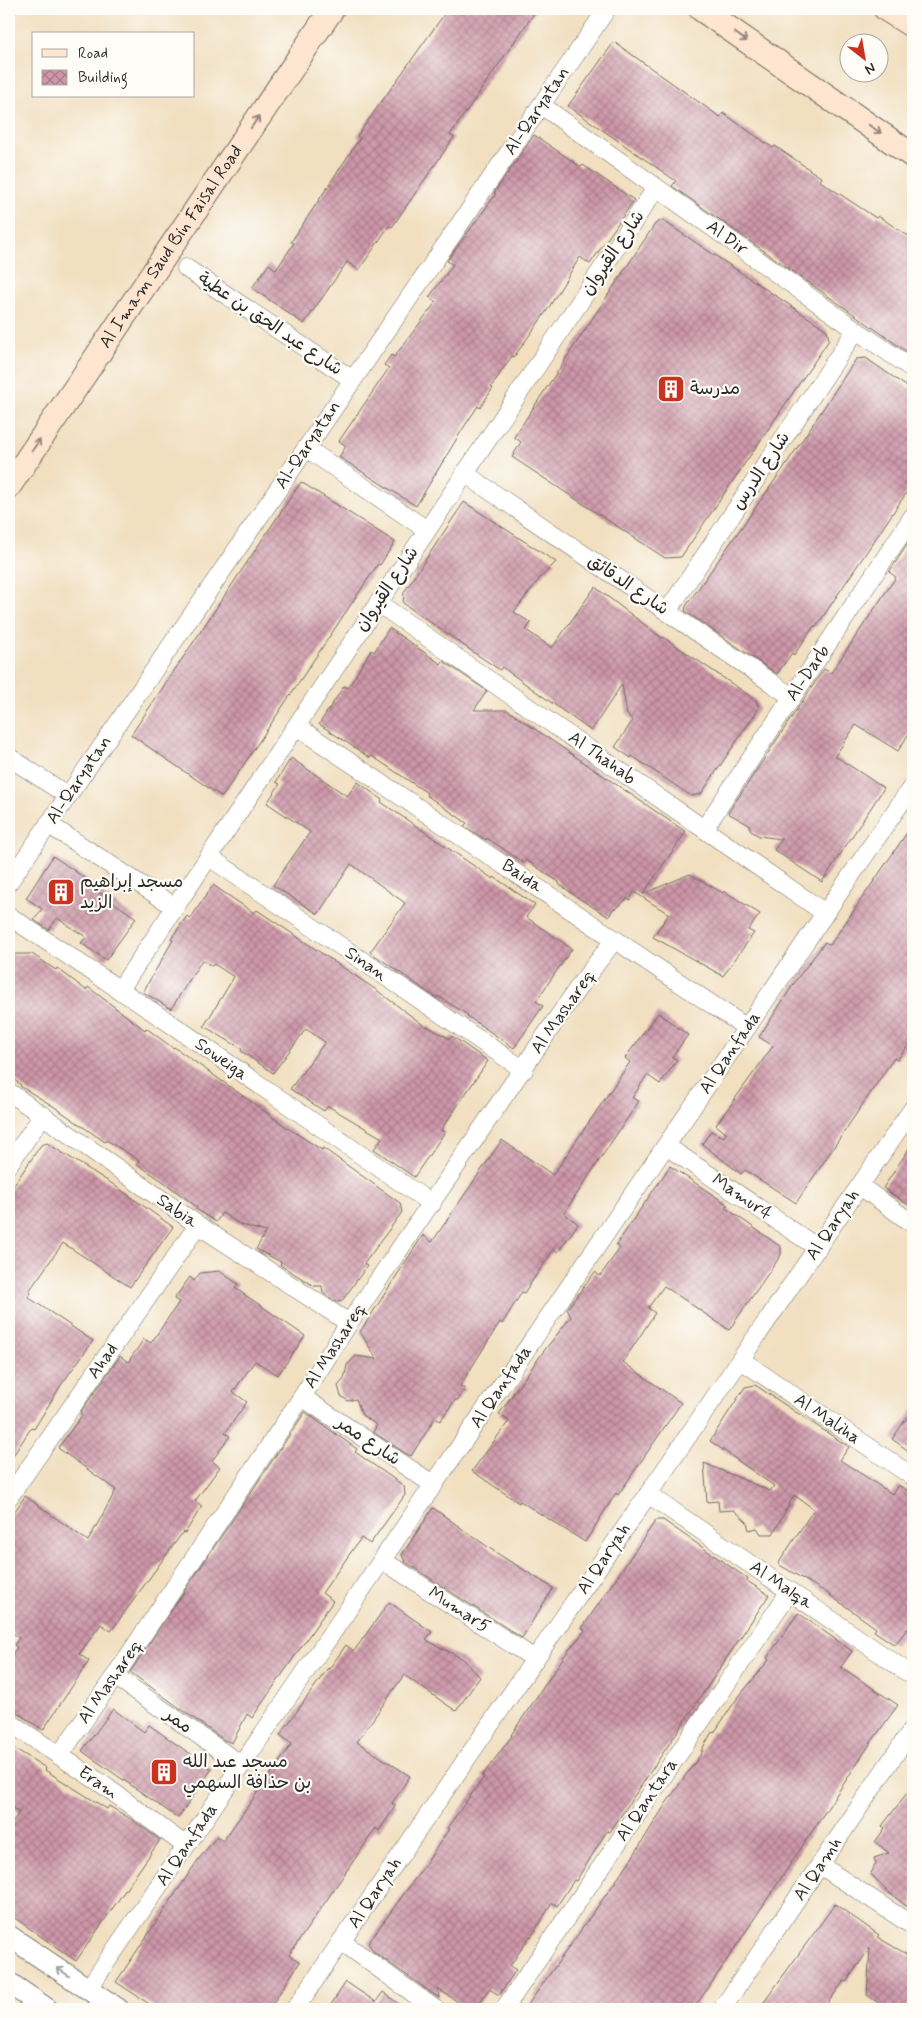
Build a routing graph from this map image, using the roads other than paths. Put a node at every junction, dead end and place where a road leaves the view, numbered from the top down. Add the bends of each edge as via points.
1 (332, 9) edge
2 (607, 9) edge
3 (701, 9) edge
4 (886, 9) edge
5 (913, 26) edge
6 (541, 105) junction
7 (913, 156) edge
8 (656, 188) junction
9 (186, 268) dead end
10 (856, 330) junction
11 (913, 369) edge
12 (353, 380) junction
13 (306, 448) junction
14 (464, 473) junction
15 (9, 486) edge
16 (913, 516) edge
17 (427, 530) junction
18 (378, 603) junction
19 (667, 612) junction
20 (792, 697) junction
21 (296, 726) junction
22 (9, 757) edge
23 (913, 785) edge
24 (68, 796) junction
25 (48, 824) junction
26 (704, 829) junction
27 (208, 857) junction
28 (9, 882) edge
29 (175, 907) junction
30 (825, 913) junction
31 (9, 916) edge
32 (615, 939) junction
33 (119, 991) junction
34 (747, 1028) junction
35 (524, 1070) junction
36 (9, 1092) edge
37 (913, 1108) edge
38 (43, 1115) junction
39 (666, 1146) junction
40 (9, 1164) edge
41 (860, 1186) junction
42 (432, 1204) junction
43 (913, 1224) edge
44 (198, 1225) junction
45 (818, 1248) junction
46 (349, 1323) junction
47 (740, 1360) junction
48 (302, 1397) junction
49 (913, 1477) edge
50 (434, 1485) junction
51 (648, 1494) junction
52 (9, 1497) edge
53 (382, 1560) junction
54 (790, 1591) junction
55 (535, 1659) junction
56 (115, 1676) junction
57 (913, 1676) edge
58 (9, 1722) edge
59 (913, 1728) edge
60 (59, 1756) junction
61 (241, 1765) junction
62 (186, 1846) junction
63 (820, 1865) junction
64 (913, 1926) edge
65 (9, 1936) edge
66 (341, 1941) junction
67 (9, 1983) edge
68 (88, 1989) junction
69 (47, 2009) edge
70 (118, 2009) edge
71 (295, 2009) edge
72 (435, 2009) edge
73 (504, 2009) edge
74 (722, 2009) edge

15 -> 1 main road, Al Imam Saud Bin Faisal Road
2 - 6 street, Al-Qaryatan
3 -> 7 main road
4 - 5 main road
6 - 8 street, Al Dir
6 - 12 street, Al-Qaryatan
8 - 10 street, Al Dir
8 - 14 street, شارع القيروان
9 - 12 street, شارع عبد الحق بن عطية
10 - 11 street, Al Dir
10 - 19 street, شارع الدرس
12 - 13 street, Al-Qaryatan
13 - 17 street
13 - 24 street, Al-Qaryatan
14 - 17 street, شارع القيروان
14 - 19 street, شارع الدقائق
16 - 20 street, Al-Darb
17 - 18 street, شارع القيروان
18 - 21 street, شارع القيروان
18 - 26 street, Al Thahab
19 - 20 street, شارع الدقائق
20 - 26 street, Al-Darb
21 - 27 street, شارع القيروان
21 - 32 street, Baida
22 - 24 street
23 - 30 street, Al Qanfada
24 - 25 street, Al-Qaryatan
25 - 28 street, Al-Qaryatan
25 - 29 street
26 - 30 street, Al Thahab
27 - 29 street, شارع القيروان
27 - 35 street, Sinan
29 - 33 street, شارع القيروان
30 - 34 street, Al Qanfada
31 - 33 street, Soweiga
32 - 34 street, Baida
32 - 35 street, Al Mashareq via 580,985
33 - 42 street, Soweiga via 178,1028
34 - 39 street, Al Qanfada
35 - 42 street, Al Mashareq
36 - 38 street, Sabia
37 - 41 street, Al Qaryah
38 - 40 street
38 - 44 street, Sabia
39 - 45 street, Mamur4
39 - 50 street, Al Qanfada
41 - 43 street
41 - 45 street, Al Qaryah
42 - 46 street, Al Mashareq
44 - 46 street, Sabia
44 - 52 street, Ahad
45 - 47 street, Al Qaryah
46 - 48 street, Al Mashareq
47 - 49 street, Al Maliha
47 - 51 street, Al Qaryah
48 - 50 street, شارع ممر
48 - 56 street, Al Mashareq
50 - 53 street, Al Qanfada
51 - 54 street, Al Malqa
51 - 55 street, Al Qaryah
53 - 55 street, Mumar5
53 - 61 street, Al Qanfada
54 - 57 street, Al Malqa
54 - 73 street, Al Qantara
55 - 66 street, Al Qaryah
56 - 60 street, Al Mashareq
56 - 61 street, ممر
58 - 60 street, Eram
59 - 63 street, Al Qamh
60 - 62 street, Eram
61 - 62 street, Al Qanfada
62 - 68 street, Al Qanfada
63 - 64 street
63 - 74 street, Al Qamh
68 -> 65 street
66 - 71 street, Al Qaryah
66 - 72 street
67 - 69 street
68 - 70 street

